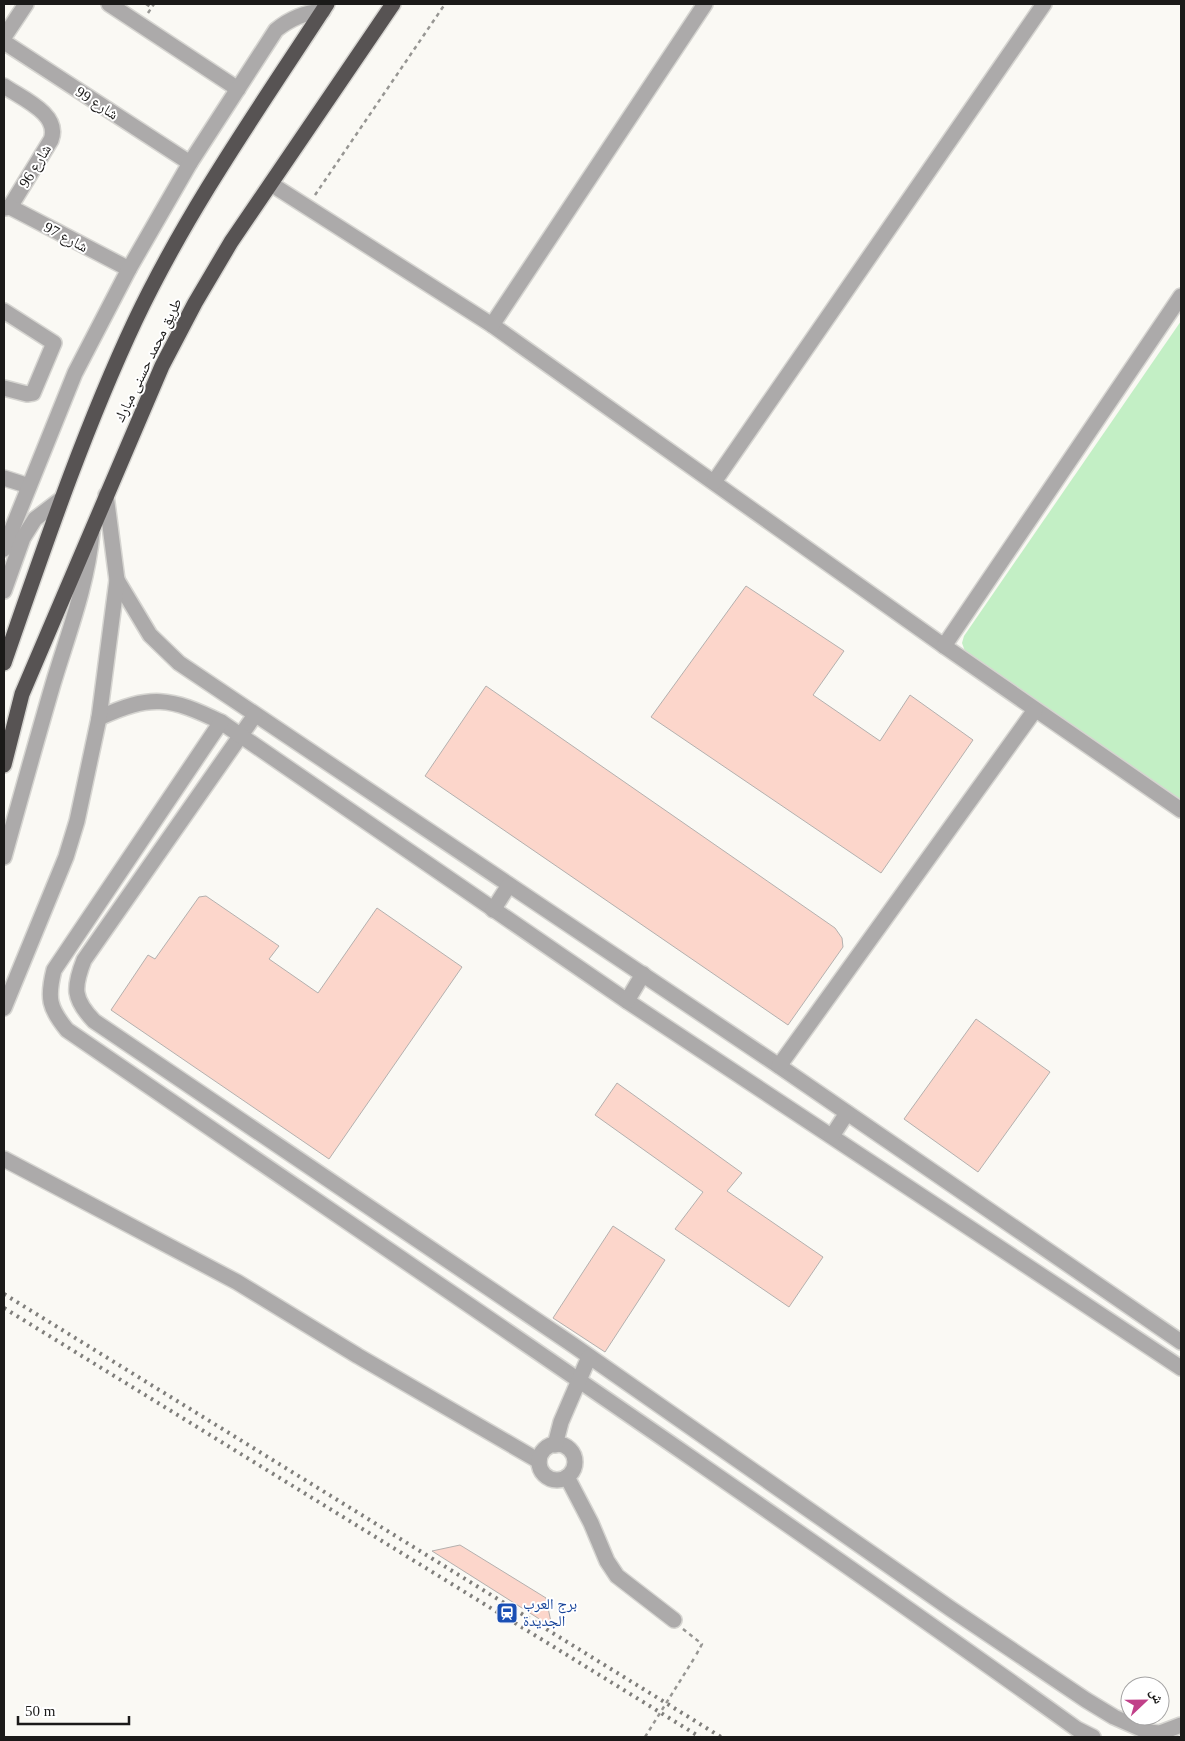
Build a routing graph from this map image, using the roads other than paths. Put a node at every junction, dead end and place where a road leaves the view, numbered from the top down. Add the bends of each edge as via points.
1 (26, 4) edge
2 (109, 4) edge
3 (393, 4) edge
4 (705, 4) edge
5 (1044, 4) edge
6 (325, 7) edge
7 (4, 37) edge
8 (4, 42) edge
9 (4, 86) edge
10 (238, 89) junction
11 (190, 163) junction
12 (271, 184) junction
13 (7, 207) edge
14 (128, 269) junction
15 (1181, 296) edge
16 (4, 311) edge
17 (492, 325) junction
18 (4, 388) edge
19 (4, 478) edge
20 (714, 482) junction
21 (29, 486) junction
22 (106, 495) junction
23 (60, 500) junction
24 (94, 523) junction
25 (4, 549) edge
26 (117, 580) junction
27 (4, 591) edge
28 (944, 646) junction
29 (4, 663) edge
30 (1035, 710) junction
31 (255, 715) junction
32 (99, 718) junction
33 (221, 722) junction
34 (241, 736) junction
35 (4, 765) edge
36 (1181, 810) edge
37 (4, 857) edge
38 (509, 885) junction
39 (493, 910) junction
40 (642, 974) junction
41 (627, 1001) junction
42 (4, 1008) edge
43 (779, 1066) junction
44 (847, 1113) junction
45 (832, 1136) junction
46 (4, 1159) edge
47 (1181, 1342) edge
48 (588, 1357) junction
49 (1181, 1368) edge
50 (579, 1379) junction
51 (555, 1445) junction
52 (539, 1461) junction
53 (567, 1477) junction
54 (788, 1496) junction
55 (776, 1516) junction
56 (674, 1620) road end
57 (1042, 1670) junction
58 (1028, 1694) junction
59 (1181, 1725) edge
60 (1093, 1737) edge

1 - 7 street
2 - 10 street
3 - 12 highway, طريق محمد حسنى مبارك
4 - 17 street
5 - 20 street
6 - 10 street via 290,20 276,30
6 - 23 highway, طريق محمد حسنى مبارك via 182,233 136,319
8 - 11 street, شارع 99
9 - 13 street, شارع 96 via 45,114 53,129 51,140
10 - 11 street
11 - 14 street
12 - 17 street
12 - 22 highway, طريق محمد حسنى مبارك via 195,303 162,366
13 - 14 street, شارع 97
14 - 21 street via 75,373
15 - 28 street
16 - 18 street via 54,343 33,393
17 - 20 street
19 - 21 street
20 - 28 street
21 - 25 street
22 - 24 highway, طريق محمد حسنى مبارك
22 - 26 street
23 - 27 street via 35,519 23,538
23 - 29 highway, طريق محمد حسنى مبارك
24 - 35 highway, طريق محمد حسنى مبارك via 22,694
24 - 37 street via 80,604 53,683
26 - 31 street via 150,635 166,652
26 - 32 street
28 - 30 street
30 - 36 street
30 - 43 street
31 - 34 street
31 - 38 street
32 - 33 street via 128,704 157,701 197,710
32 - 42 street via 66,857
33 - 34 street
33 - 50 street via 54,970 50,1004 67,1030
34 - 39 street
34 - 48 street via 84,960 77,979 80,1005 94,1021
38 - 39 street
38 - 40 street
39 - 41 street
40 - 41 street
40 - 43 street
41 - 45 street
43 - 44 street
44 - 45 street
44 - 47 street
45 - 49 street
46 - 52 street via 237,1282
48 - 50 street
48 - 54 street
50 - 51 street
50 - 55 street
51 - 52 street via 544,1450
51 - 53 street via 565,1446 574,1458 574,1468
52 - 53 street via 546,1476 556,1480
53 - 56 street via 617,1576
54 - 55 street
54 - 57 street
55 - 58 street
57 - 58 street
57 - 59 street via 1114,1717 1148,1732
58 - 60 street

